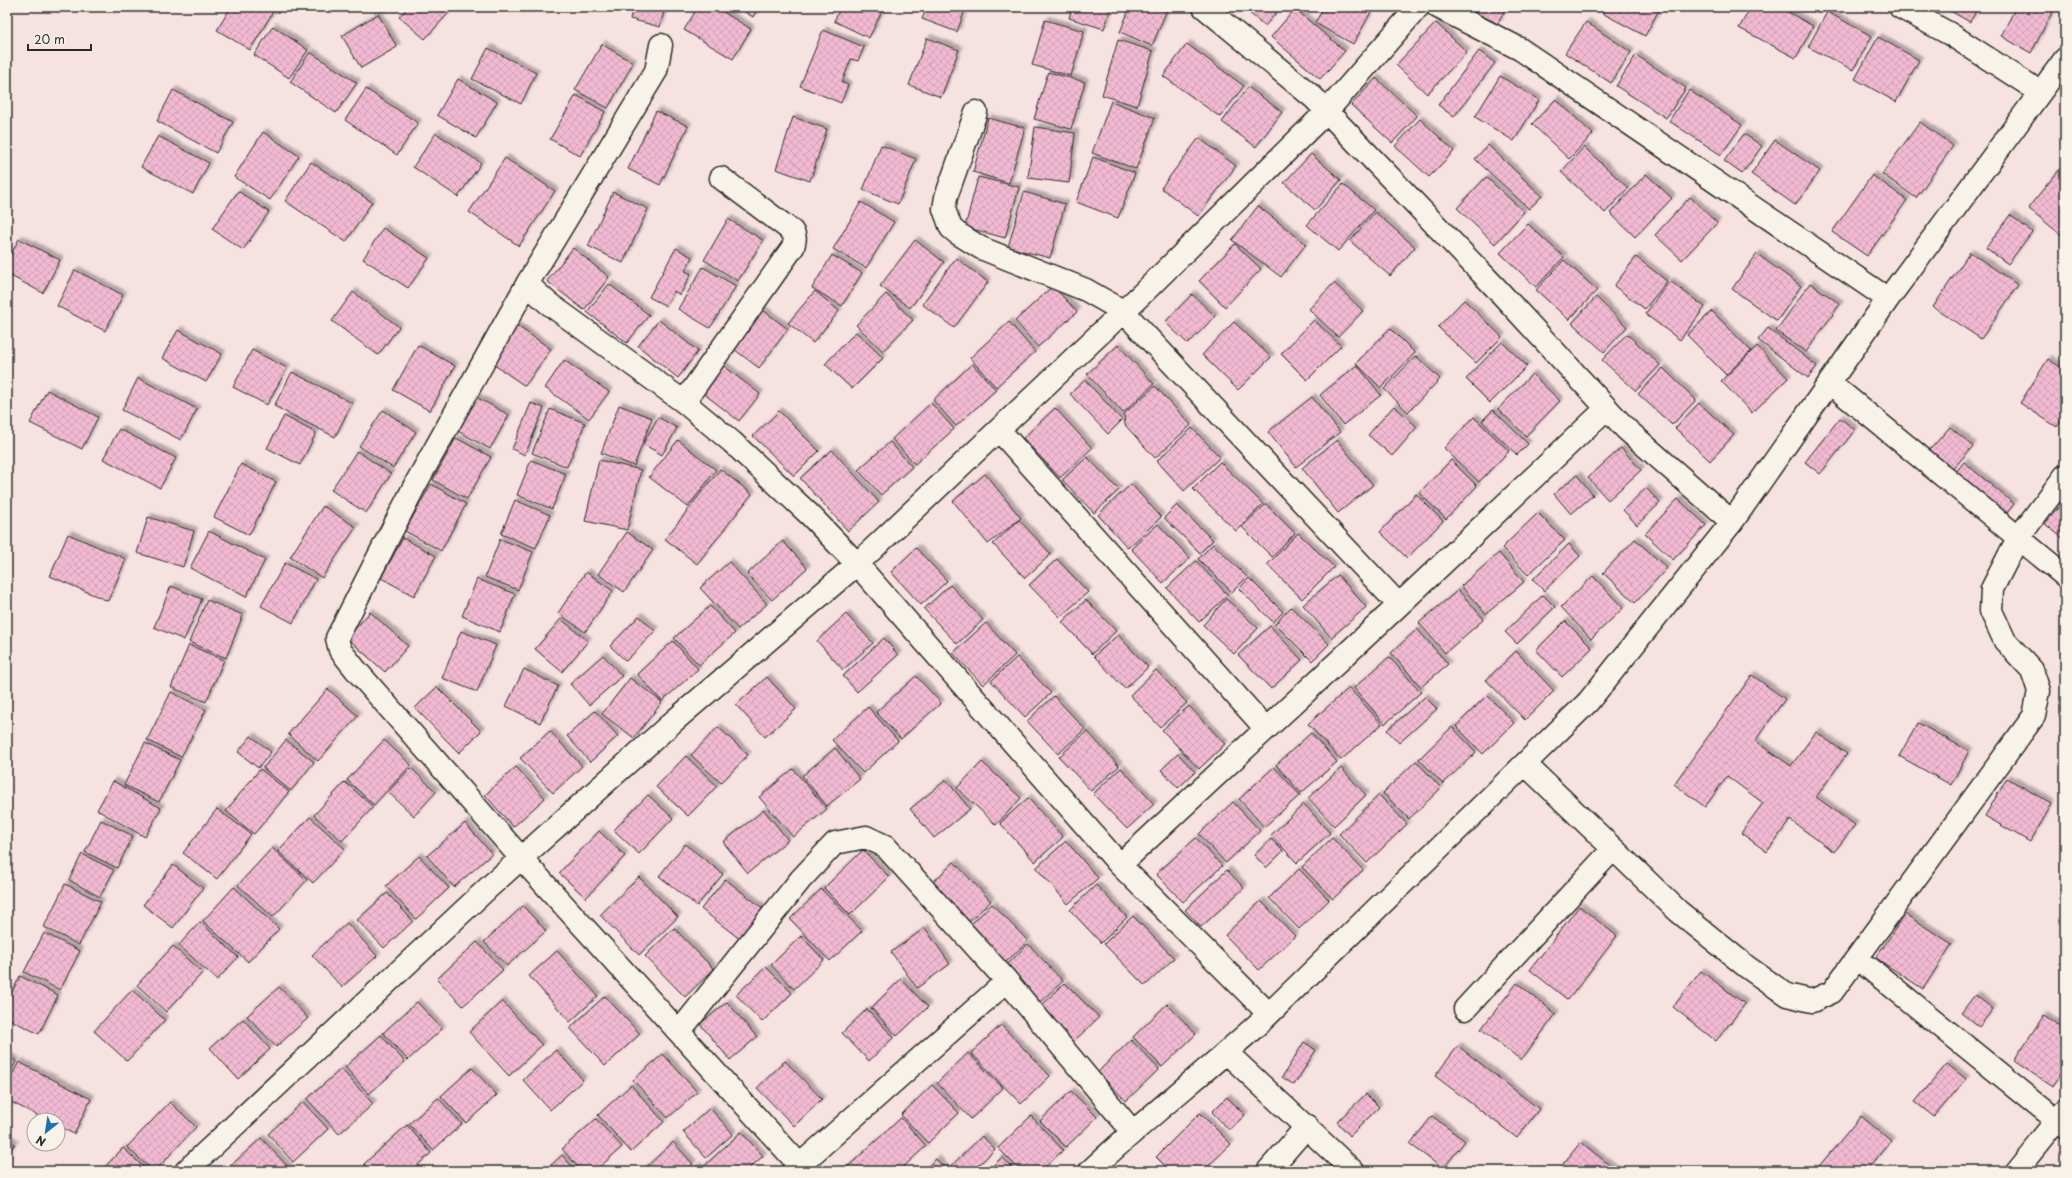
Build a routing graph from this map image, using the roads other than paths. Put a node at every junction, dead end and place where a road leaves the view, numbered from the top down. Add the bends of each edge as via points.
1 (1204, 7) edge
2 (1418, 7) edge
3 (1438, 7) edge
4 (1900, 7) edge
5 (661, 45) dead end
6 (2065, 59) edge
7 (2040, 92) junction
8 (1326, 111) junction
9 (976, 112) dead end
10 (721, 178) dead end
11 (527, 284) junction
12 (1888, 299) junction
13 (1123, 311) junction
14 (1830, 382) junction
15 (684, 402) junction
16 (1607, 408) junction
17 (999, 430) junction
18 (2065, 476) edge
19 (1732, 522) junction
20 (2018, 538) junction
21 (857, 564) junction
22 (2065, 576) edge
23 (1399, 605) junction
24 (1266, 729) junction
25 (1524, 764) junction
26 (1613, 849) junction
27 (522, 858) junction
28 (1120, 865) junction
29 (1857, 958) junction
30 (1007, 981) junction
31 (1465, 1009) dead end
32 (1269, 1014) junction
33 (680, 1032) junction
34 (1227, 1053) junction
35 (2062, 1119) edge
36 (1307, 1126) junction
37 (1132, 1131) junction
38 (191, 1169) edge
39 (799, 1169) edge
40 (1090, 1171) edge
41 (1268, 1171) edge
42 (1353, 1171) edge
43 (2016, 1171) edge

1 - 8 street via 1314,98
2 - 8 street
3 - 12 street via 1520,49
4 - 7 street via 1950,34
5 - 11 street via 656,71
6 - 7 street
7 - 12 street
8 - 13 street
8 - 16 street
9 - 13 street via 946,196 944,209 951,228 981,248 1086,290
10 - 15 street via 792,231 795,239 793,247
11 - 15 street via 548,303
11 - 27 street via 414,486 337,638 340,650 356,670
12 - 14 street
13 - 17 street
13 - 23 street
14 - 19 street
14 - 20 street
15 - 21 street via 732,442 810,515
16 - 19 street via 1626,430
16 - 23 street
17 - 21 street
17 - 24 street
18 - 20 street
19 - 25 street via 1588,702
20 - 22 street
20 - 29 street via 1992,589 1991,611 2005,641 2032,670 2039,691 2034,716
21 - 27 street via 674,721
21 - 28 street
23 - 24 street
24 - 28 street
25 - 26 street
25 - 32 street
26 - 29 street via 1678,911 1746,967 1787,995 1812,1001 1832,992
26 - 31 street
27 - 33 street
27 - 38 street
28 - 32 street
29 - 35 street
30 - 33 street via 885,846 866,837 834,843 801,879
30 - 37 street
30 - 39 street
32 - 34 street
33 - 39 street
34 - 36 street
34 - 37 street
35 - 43 street
36 - 41 street
36 - 42 street
37 - 40 street

